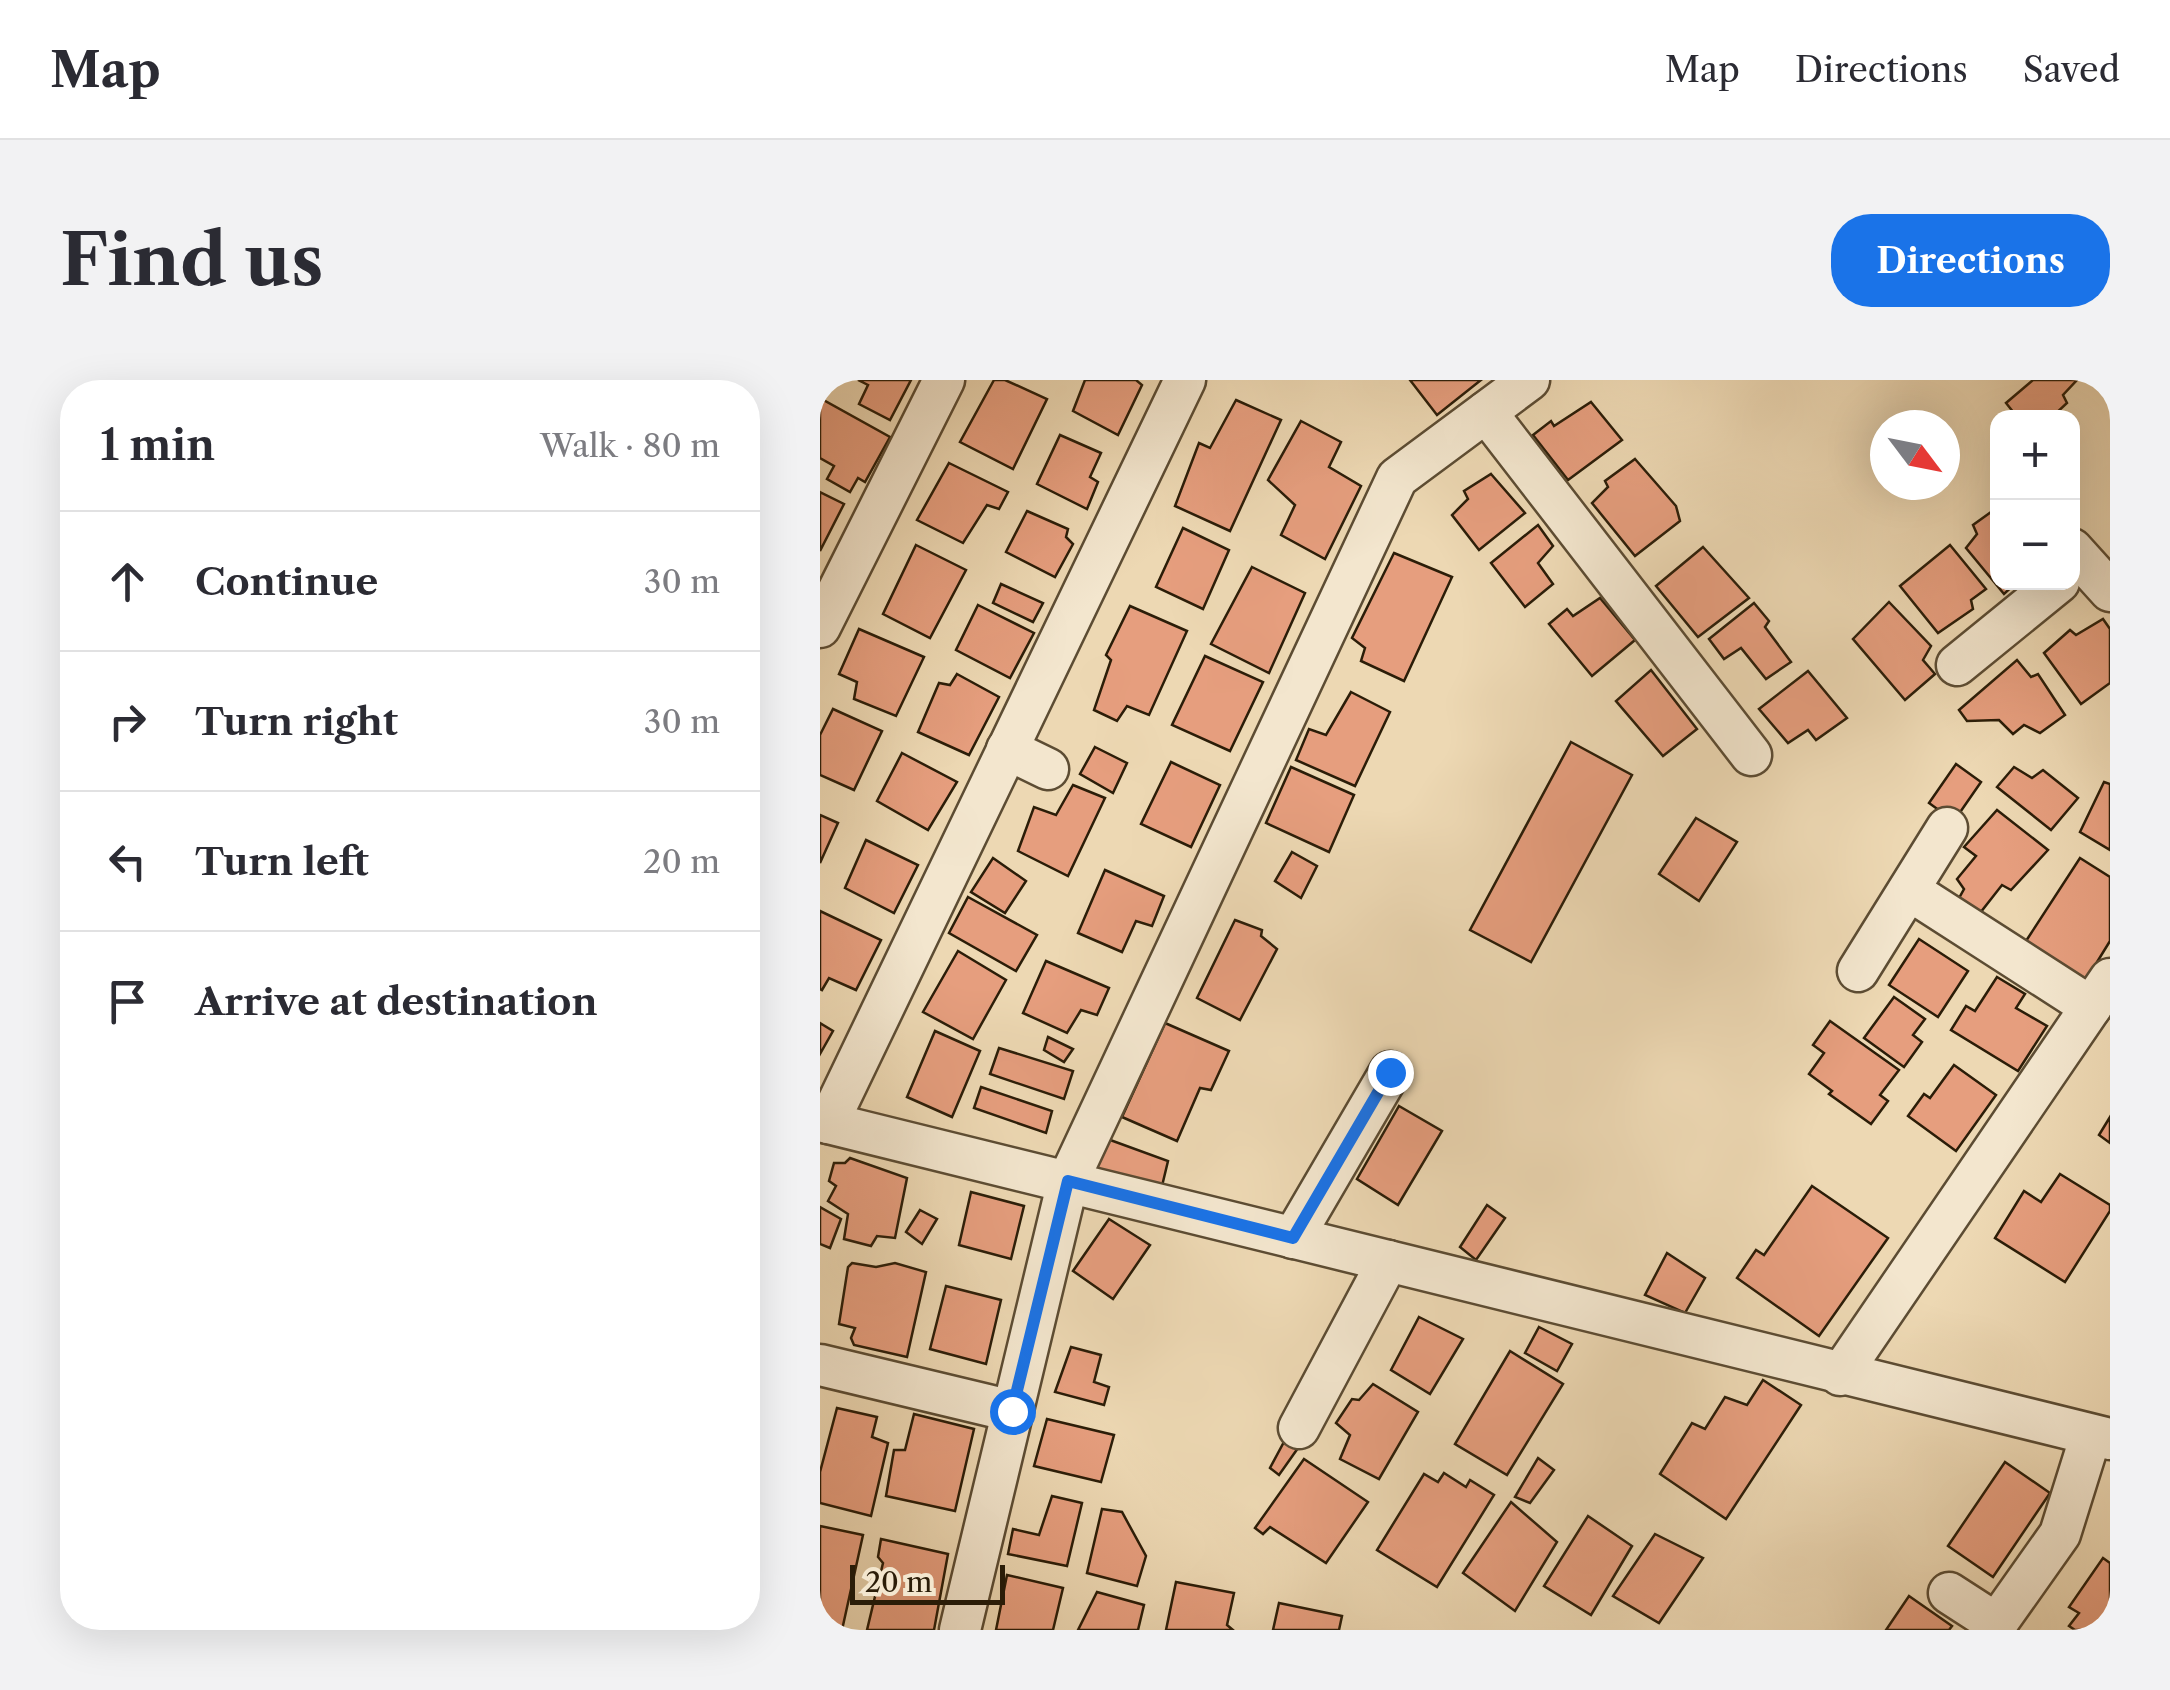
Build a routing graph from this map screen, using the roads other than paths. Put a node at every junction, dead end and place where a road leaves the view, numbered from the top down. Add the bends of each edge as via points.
1 (944, 380) edge
2 (1185, 380) edge
3 (1529, 380) edge
4 (1486, 412) junction
5 (2055, 590) edge
6 (820, 627) edge
7 (1957, 665) dead end
8 (1007, 749) junction
9 (1751, 755) dead end
10 (1048, 769) dead end
11 (1947, 828) dead end
12 (1908, 890) junction
13 (1858, 971) dead end
14 (2101, 993) edge
15 (1390, 1072) dead end
16 (824, 1122) edge
17 (1068, 1181) junction
18 (1293, 1238) junction
19 (1388, 1261) junction
20 (820, 1365) edge
21 (1840, 1375) junction
22 (1012, 1411) junction
23 (1299, 1428) dead end
24 (2101, 1437) edge
25 (1949, 1593) dead end
26 (1994, 1627) edge
27 (960, 1630) edge

1 - 6 street
2 - 8 street
3 - 4 street
4 - 9 street
4 - 17 street via 1397,478
5 - 7 street
8 - 10 street
8 - 16 street
11 - 12 street
12 - 13 street
12 - 14 street
14 - 21 street
15 - 18 street
16 - 17 street
17 - 18 street
17 - 22 street
18 - 19 street
19 - 21 street
19 - 23 street
20 - 22 street
21 - 24 street
22 - 27 street
24 - 26 street via 2060,1534
25 - 26 street

